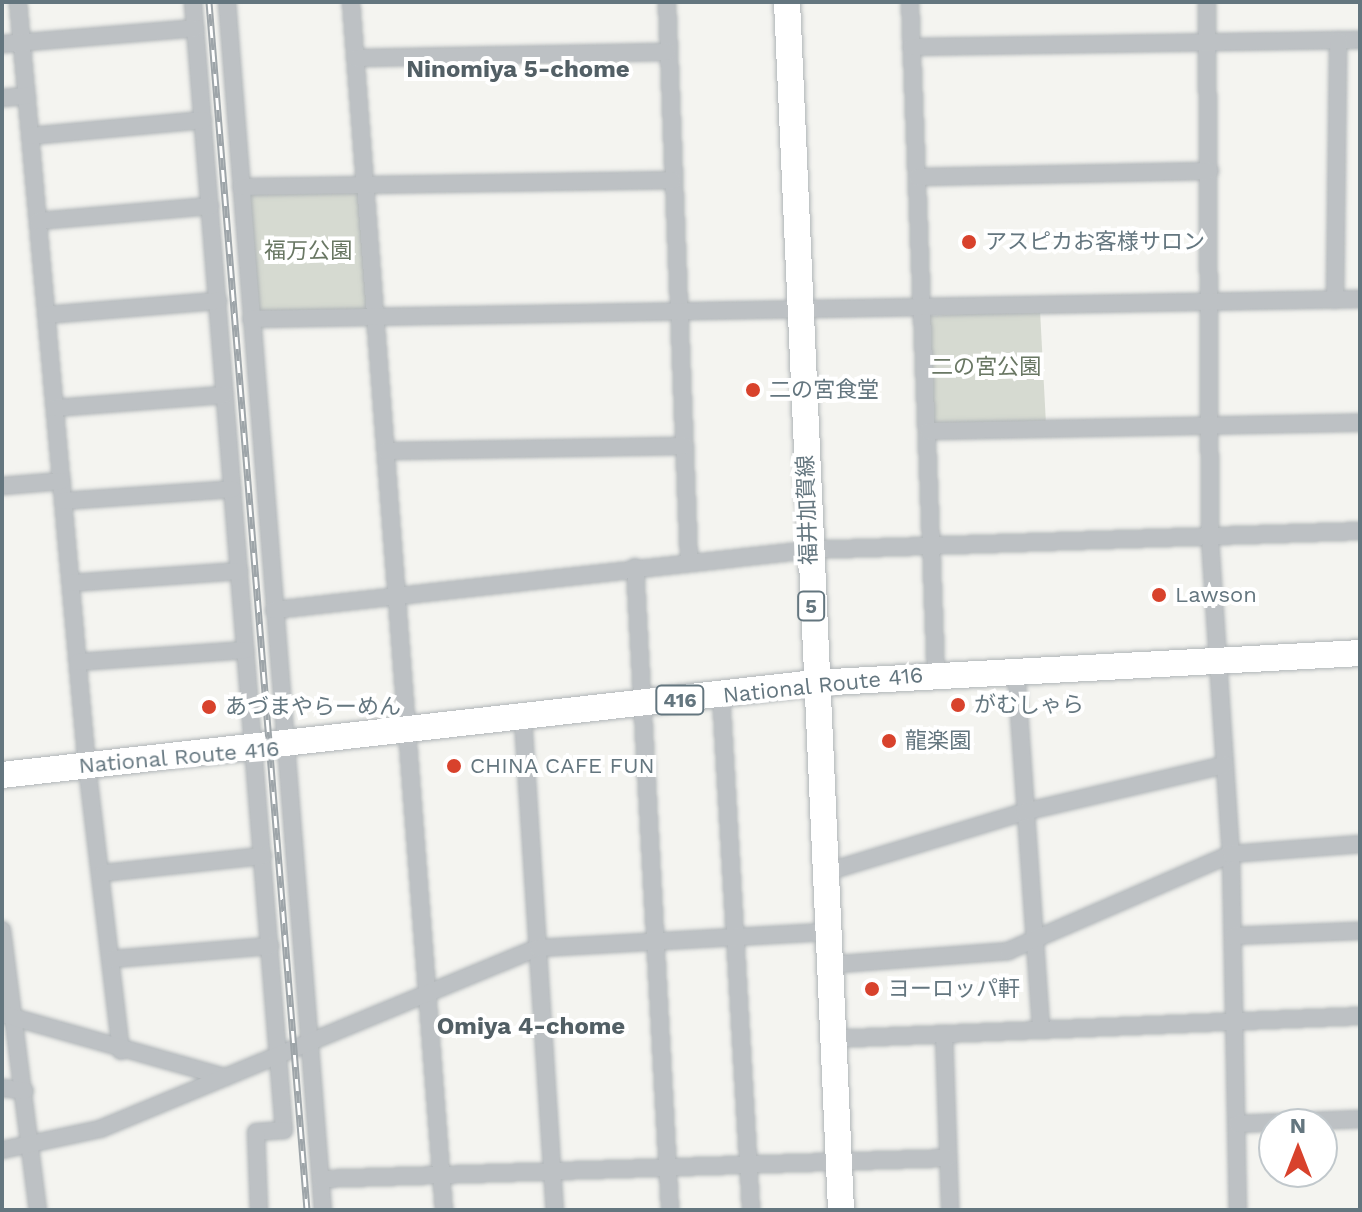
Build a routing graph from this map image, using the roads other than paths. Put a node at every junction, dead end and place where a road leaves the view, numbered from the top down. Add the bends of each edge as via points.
1 (18, 2) edge
2 (193, 2) edge
3 (227, 2) edge
4 (351, 2) edge
5 (667, 2) edge
6 (787, 2) edge
7 (910, 2) edge
8 (1207, 2) edge
9 (195, 28) junction
10 (1338, 40) junction
11 (1360, 40) edge
12 (1208, 42) junction
13 (22, 43) junction
14 (2, 44) edge
15 (911, 47) junction
16 (668, 52) junction
17 (355, 58) junction
18 (27, 96) junction
19 (2, 98) edge
20 (203, 120) junction
21 (30, 136) junction
22 (1210, 171) junction
23 (917, 177) junction
24 (673, 180) junction
25 (365, 184) junction
26 (241, 187) junction
27 (210, 206) junction
28 (38, 221) junction
29 (1360, 299) edge
30 (1335, 300) junction
31 (218, 301) junction
32 (1212, 302) junction
33 (922, 307) junction
34 (800, 309) junction
35 (678, 312) junction
36 (46, 315) junction
37 (375, 316) junction
38 (251, 319) junction
39 (225, 395) junction
40 (55, 408) junction
41 (1360, 423) edge
42 (1207, 425) junction
43 (928, 431) junction
44 (685, 446) junction
45 (386, 451) junction
46 (62, 481) junction
47 (2, 486) edge
48 (233, 489) junction
49 (63, 501) junction
50 (1360, 531) edge
51 (1210, 540) junction
52 (932, 546) junction
53 (809, 550) junction
54 (689, 560) junction
55 (635, 567) junction
56 (240, 571) junction
57 (71, 583) junction
58 (397, 596) junction
59 (274, 610) junction
60 (246, 650) junction
61 (1360, 653) edge
62 (1216, 659) junction
63 (78, 662) junction
64 (1016, 670) junction
65 (936, 673) junction
66 (814, 683) junction
67 (721, 694) junction
68 (643, 705) junction
69 (523, 719) junction
70 (408, 733) junction
71 (288, 747) junction
72 (255, 751) junction
73 (1225, 765) junction
74 (87, 766) junction
75 (2, 775) edge
76 (1024, 812) junction
77 (1360, 844) edge
78 (1231, 854) junction
79 (263, 856) junction
80 (103, 873) junction
81 (823, 873) junction
82 (2, 930) edge
83 (1360, 931) edge
84 (826, 932) junction
85 (1233, 936) junction
86 (735, 937) junction
87 (1033, 940) junction
88 (656, 941) junction
89 (270, 946) junction
90 (538, 948) junction
91 (112, 959) junction
92 (827, 965) junction
93 (427, 992) junction
94 (1360, 1016) edge
95 (9, 1018) edge
96 (1235, 1021) junction
97 (1041, 1029) junction
98 (944, 1034) junction
99 (310, 1039) junction
100 (832, 1039) junction
101 (121, 1051) junction
102 (279, 1053) junction
103 (225, 1077) junction
104 (2, 1088) edge
105 (25, 1091) junction
106 (1360, 1119) edge
107 (1237, 1124) junction
108 (32, 1142) junction
109 (2, 1150) edge
110 (948, 1158) junction
111 (839, 1161) junction
112 (748, 1163) junction
113 (667, 1166) junction
114 (553, 1169) junction
115 (441, 1173) junction
116 (321, 1179) junction
117 (38, 1210) edge
118 (259, 1210) edge
119 (323, 1210) edge
120 (444, 1210) edge
121 (555, 1210) edge
122 (670, 1210) edge
123 (751, 1210) edge
124 (841, 1210) edge
125 (950, 1210) edge
126 (1238, 1210) edge

1 - 13 street
2 - 9 street
3 - 26 street
4 - 17 street
5 - 16 street
6 - 34 main road, 福井加賀線 / 5
7 - 15 street
8 - 12 street
9 - 13 street
9 - 20 street
10 - 11 street
10 - 12 street
10 - 30 street
12 - 15 street
12 - 22 street
13 - 14 street
13 - 18 street
15 - 23 street
16 - 17 street
16 - 24 street
17 - 25 street
18 - 19 street
18 - 21 street
20 - 21 street
20 - 27 street
21 - 28 street
22 - 23 street
22 - 32 street
23 - 33 street
24 - 25 street
24 - 35 street
25 - 26 street
25 - 37 street
26 - 38 street
27 - 28 street
27 - 31 street
28 - 36 street
29 - 30 street
30 - 32 street
31 - 36 street
31 - 39 street
32 - 33 street
32 - 42 street
33 - 34 street
33 - 43 street
34 - 35 street
34 - 53 main road, 福井加賀線 / 5
35 - 37 street
35 - 44 street
36 - 40 street
37 - 38 street
37 - 45 street
38 - 59 street
39 - 40 street
39 - 48 street
40 - 46 street
41 - 42 street
42 - 43 street
42 - 51 street
43 - 52 street
44 - 45 street
44 - 54 street
45 - 58 street
46 - 47 street
46 - 49 street
48 - 49 street
48 - 56 street
49 - 57 street
50 - 51 street
51 - 52 street
51 - 62 street
52 - 53 street
52 - 65 street
53 - 54 street
53 - 66 main road, 福井加賀線 / 5
54 - 55 street
55 - 58 street
55 - 68 street
56 - 57 street
56 - 60 street
57 - 63 street
58 - 59 street
58 - 70 street
59 - 71 street
60 - 63 street
60 - 72 street
61 - 62 main road, National Route 416 / 416
62 - 64 main road, National Route 416 / 416
62 - 73 street
63 - 74 street
64 - 65 main road, National Route 416 / 416
64 - 76 street
65 - 66 main road, National Route 416 / 416
66 - 67 main road, National Route 416 / 416
66 - 81 main road, 福井加賀線 / 5
67 - 68 main road, National Route 416 / 416
67 - 86 street
68 - 69 main road, National Route 416 / 416
68 - 88 street
69 - 70 main road, National Route 416 / 416
69 - 90 street
70 - 71 main road, National Route 416 / 416
70 - 93 street
71 - 72 main road, National Route 416 / 416
71 - 99 street
72 - 74 main road, National Route 416 / 416
72 - 79 street
73 - 76 street
73 - 78 street
74 - 75 main road, National Route 416 / 416
74 - 80 street
76 - 81 street
76 - 87 street
77 - 78 street
78 - 85 street
78 - 87 street
79 - 80 street
79 - 89 street
80 - 91 street
81 - 84 main road, 福井加賀線 / 5
82 - 95 street
83 - 85 street
84 - 86 street
84 - 92 main road, 福井加賀線 / 5
85 - 96 street
86 - 88 street
86 - 112 street
87 - 92 street via 969,957
87 - 97 street
88 - 90 street
88 - 113 street
89 - 91 street
89 - 102 street
90 - 93 street
90 - 114 street
91 - 101 street
92 - 100 main road, 福井加賀線 / 5
93 - 99 street
93 - 115 street
94 - 96 street
95 - 101 street
95 - 105 street
96 - 97 street
96 - 107 street
97 - 98 street
98 - 100 street
98 - 110 street
99 - 102 street
99 - 116 street
100 - 111 main road, 福井加賀線 / 5
101 - 103 street
102 - 103 street
102 - 118 street via 284,1130 256,1132
103 - 108 street via 100,1129
104 - 105 street
105 - 108 street
106 - 107 street
107 - 126 street
108 - 109 street
108 - 117 street
110 - 111 street
110 - 125 street
111 - 112 street
111 - 124 main road, 福井加賀線 / 5
112 - 113 street
112 - 123 street
113 - 114 street
113 - 122 street
114 - 115 street
114 - 121 street
115 - 116 street
115 - 120 street
116 - 119 street

